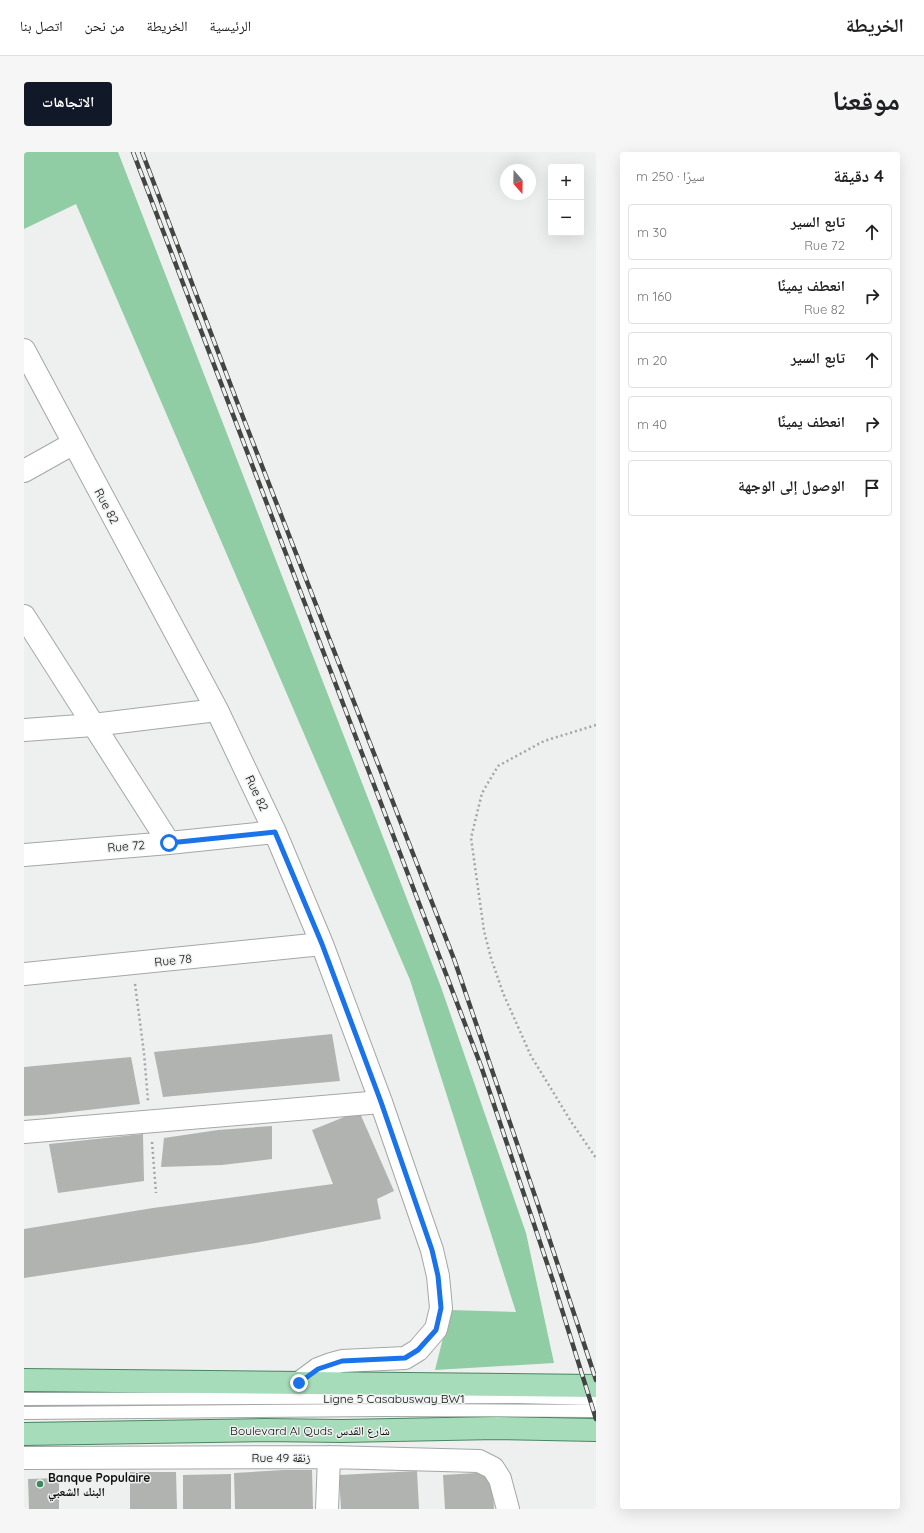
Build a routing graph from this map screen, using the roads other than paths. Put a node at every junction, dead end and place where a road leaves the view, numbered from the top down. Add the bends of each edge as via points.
1 (24, 350) edge
2 (74, 443) junction
3 (24, 471) edge
4 (24, 616) edge
5 (217, 710) junction
6 (93, 726) junction
7 (24, 730) edge
8 (275, 832) junction
9 (169, 843) junction
10 (24, 855) edge
11 (322, 944) junction
12 (24, 974) edge
13 (381, 1102) junction
14 (24, 1132) edge
15 (24, 1380) edge
16 (299, 1383) junction
17 (596, 1386) edge
18 (596, 1399) edge
19 (24, 1400) edge
20 (596, 1411) edge
21 (24, 1413) edge
22 (596, 1430) edge
23 (24, 1434) edge
24 (329, 1457) junction
25 (24, 1458) edge
26 (327, 1509) edge
27 (508, 1509) edge

1 - 2 street, Rue 82
2 - 3 street
2 - 5 street, Rue 82
4 - 6 street
5 - 6 street
5 - 8 street, Rue 82
6 - 7 street
6 - 9 street
8 - 9 street, Rue 72
8 - 11 street, Rue 82
9 - 10 street, Rue 72
11 - 12 street, Rue 78
11 - 13 street, Rue 82
13 - 14 street
13 - 16 street, Rue 82 via 432,1250 441,1308 436,1330 418,1350 405,1358 342,1361 318,1369
15 - 16 main road
16 - 17 main road
18 - 19 lane, Ligne 5 Casabusway BW1 via 502,1397
20 - 21 lane, Ligne 5 Casabusway BW1
22 - 23 main road, Boulevard Al Quds شارع القدس via 496,1428
24 - 25 street, Rue 49 زنقة
24 - 26 street
24 - 27 street, Rue 49 زنقة via 479,1461 493,1468 500,1479

